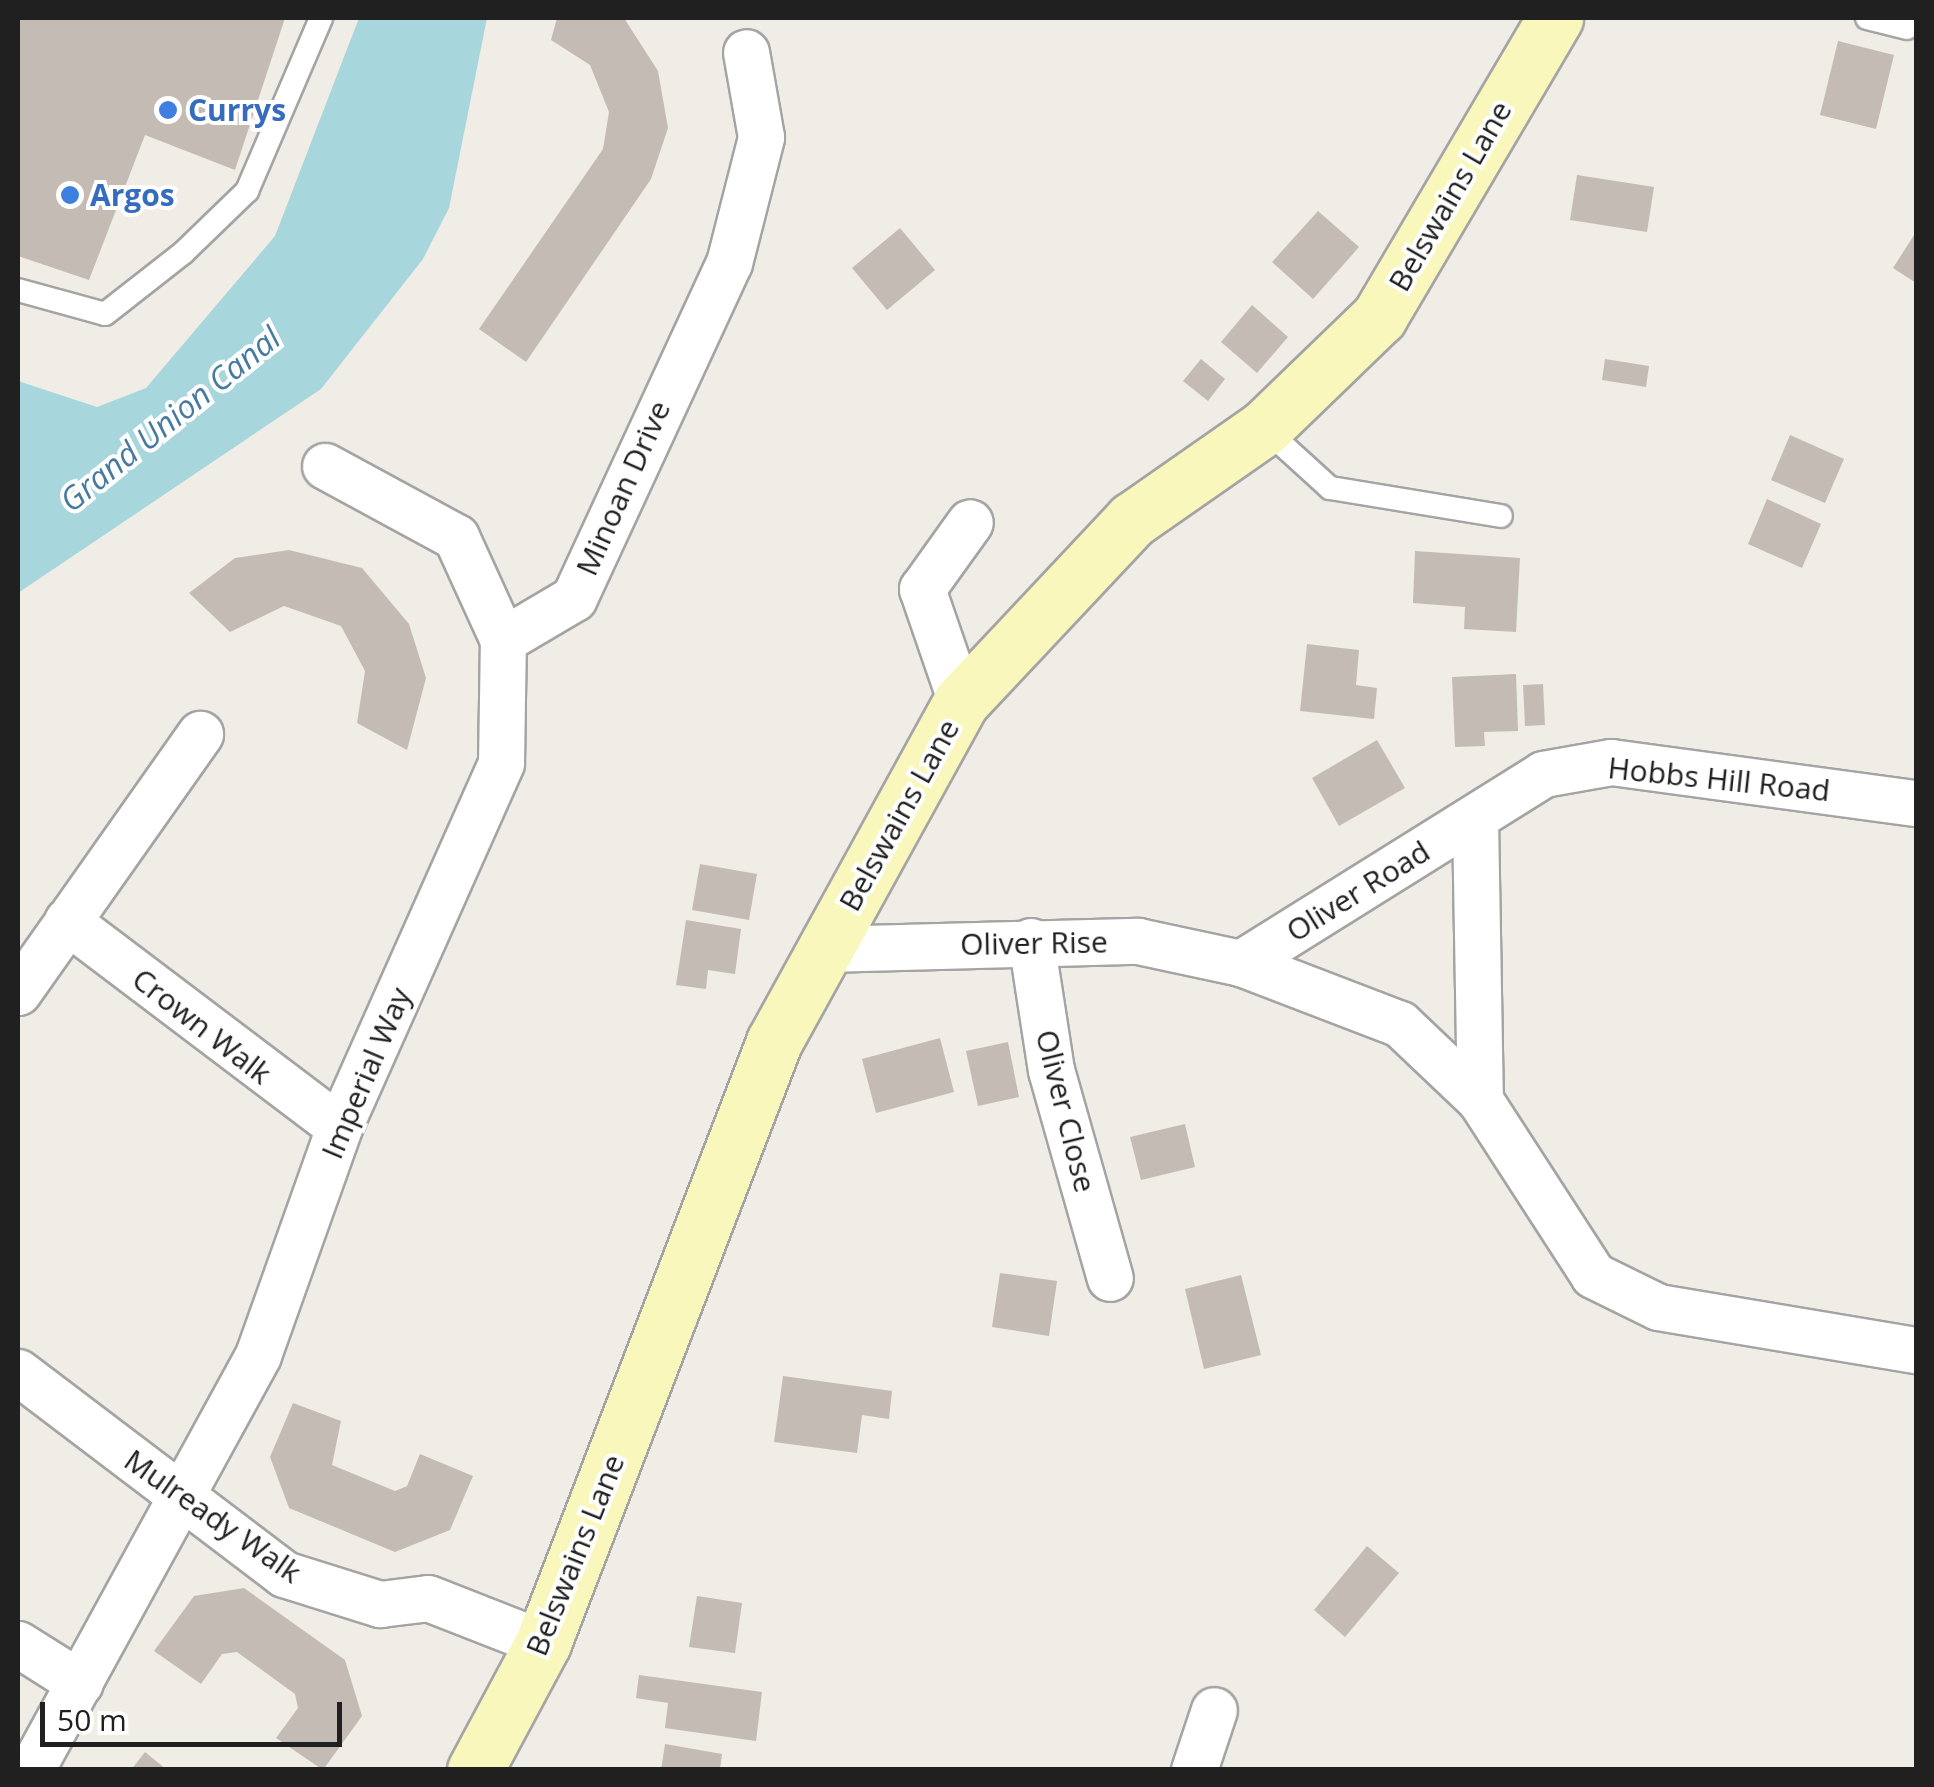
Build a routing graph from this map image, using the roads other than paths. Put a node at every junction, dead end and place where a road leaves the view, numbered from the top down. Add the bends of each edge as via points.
1 (320, 18) edge
2 (1555, 18) edge
3 (1867, 18) edge
4 (1907, 28) dead end
5 (746, 52) dead end
6 (18, 290) edge
7 (1264, 428) junction
8 (326, 466) dead end
9 (1501, 516) dead end
10 (970, 522) dead end
11 (503, 640) junction
12 (962, 702) junction
13 (200, 734) dead end
14 (1916, 803) edge
15 (1475, 819) junction
16 (67, 921) junction
17 (1030, 942) junction
18 (825, 949) junction
19 (1241, 964) junction
20 (18, 992) edge
21 (1480, 1100) junction
22 (339, 1127) junction
23 (1110, 1278) dead end
24 (1916, 1350) edge
25 (18, 1372) edge
26 (186, 1497) junction
27 (543, 1643) junction
28 (18, 1644) edge
29 (80, 1683) junction
30 (1214, 1710) dead end
31 (31, 1770) edge
32 (475, 1770) edge
33 (1194, 1770) edge

1 - 6 lane via 247,191 184,252 105,314
2 - 7 street, Belswains Lane via 1378,318
3 - 4 lane
5 - 11 street, Minoan Drive via 761,136 729,264 574,598
7 - 9 lane via 1330,488
7 - 12 street, Belswains Lane via 1132,520
8 - 11 street via 456,537
10 - 12 street via 922,590
11 - 22 street, Imperial Way via 500,763
12 - 18 street, Belswains Lane
13 - 16 street
14 - 15 street, Hobbs Hill Road via 1610,762 1543,774
15 - 19 street, Oliver Road
15 - 21 street, Oliver Road
16 - 20 street
16 - 22 street, Crown Walk
17 - 18 street, Oliver Rise
17 - 19 street, Oliver Rise via 1138,941
17 - 23 street, Oliver Close
18 - 27 street, Belswains Lane via 774,1042
19 - 21 street, Oliver Road via 1400,1024
21 - 24 street, Oliver Road via 1593,1275 1658,1307
22 - 26 street, Imperial Way via 283,1297
25 - 26 street, Mulready Walk
26 - 27 street, Mulready Walk via 301,1581 380,1604 428,1598
26 - 29 street, Imperial Way
27 - 32 street, Belswains Lane
28 - 29 street
29 - 31 street, Imperial Way
30 - 33 street

